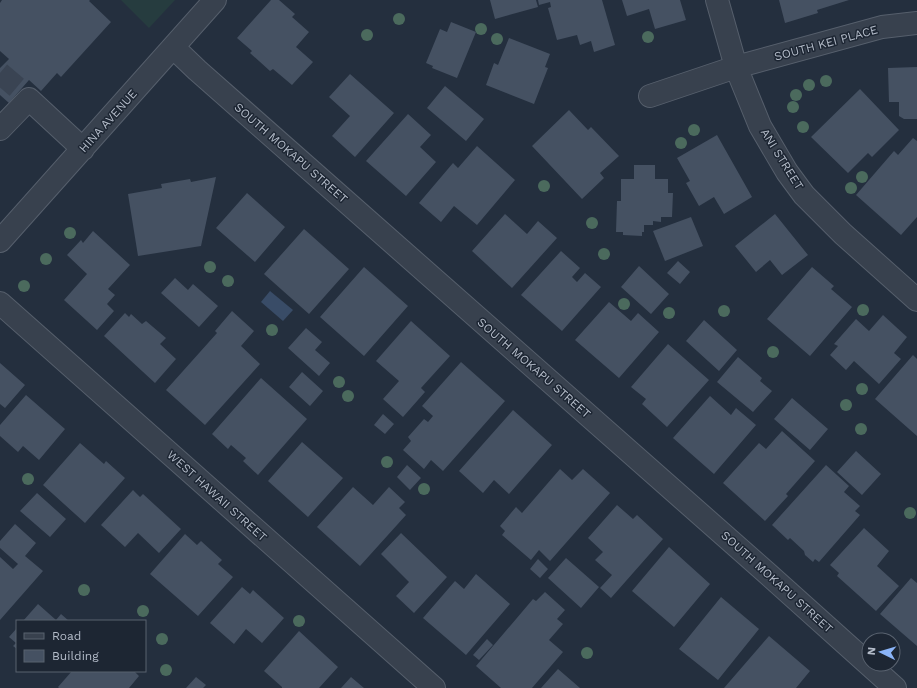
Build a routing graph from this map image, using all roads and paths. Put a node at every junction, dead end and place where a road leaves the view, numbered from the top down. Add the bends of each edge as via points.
1 (215, 0) edge
2 (717, 0) edge
3 (917, 23) edge
4 (173, 47) junction
5 (736, 67) junction
6 (650, 96) dead end
7 (0, 129) edge
8 (82, 149) junction
9 (0, 241) edge
10 (917, 300) edge
11 (0, 304) edge
12 (434, 688) edge
13 (895, 688) edge

1 - 4 street, HINA AVENUE
2 - 5 street, ANI STREET
3 - 5 street, SOUTH KEI PLACE via 882,27
4 - 8 street, HINA AVENUE
4 - 13 street, SOUTH MOKAPU STREET
5 - 6 street, SOUTH KEI PLACE
5 - 10 street, ANI STREET via 760,126 804,195 843,234
7 - 8 street via 24,95
8 - 9 street, HINA AVENUE
11 - 12 street, WEST HAWAII STREET

